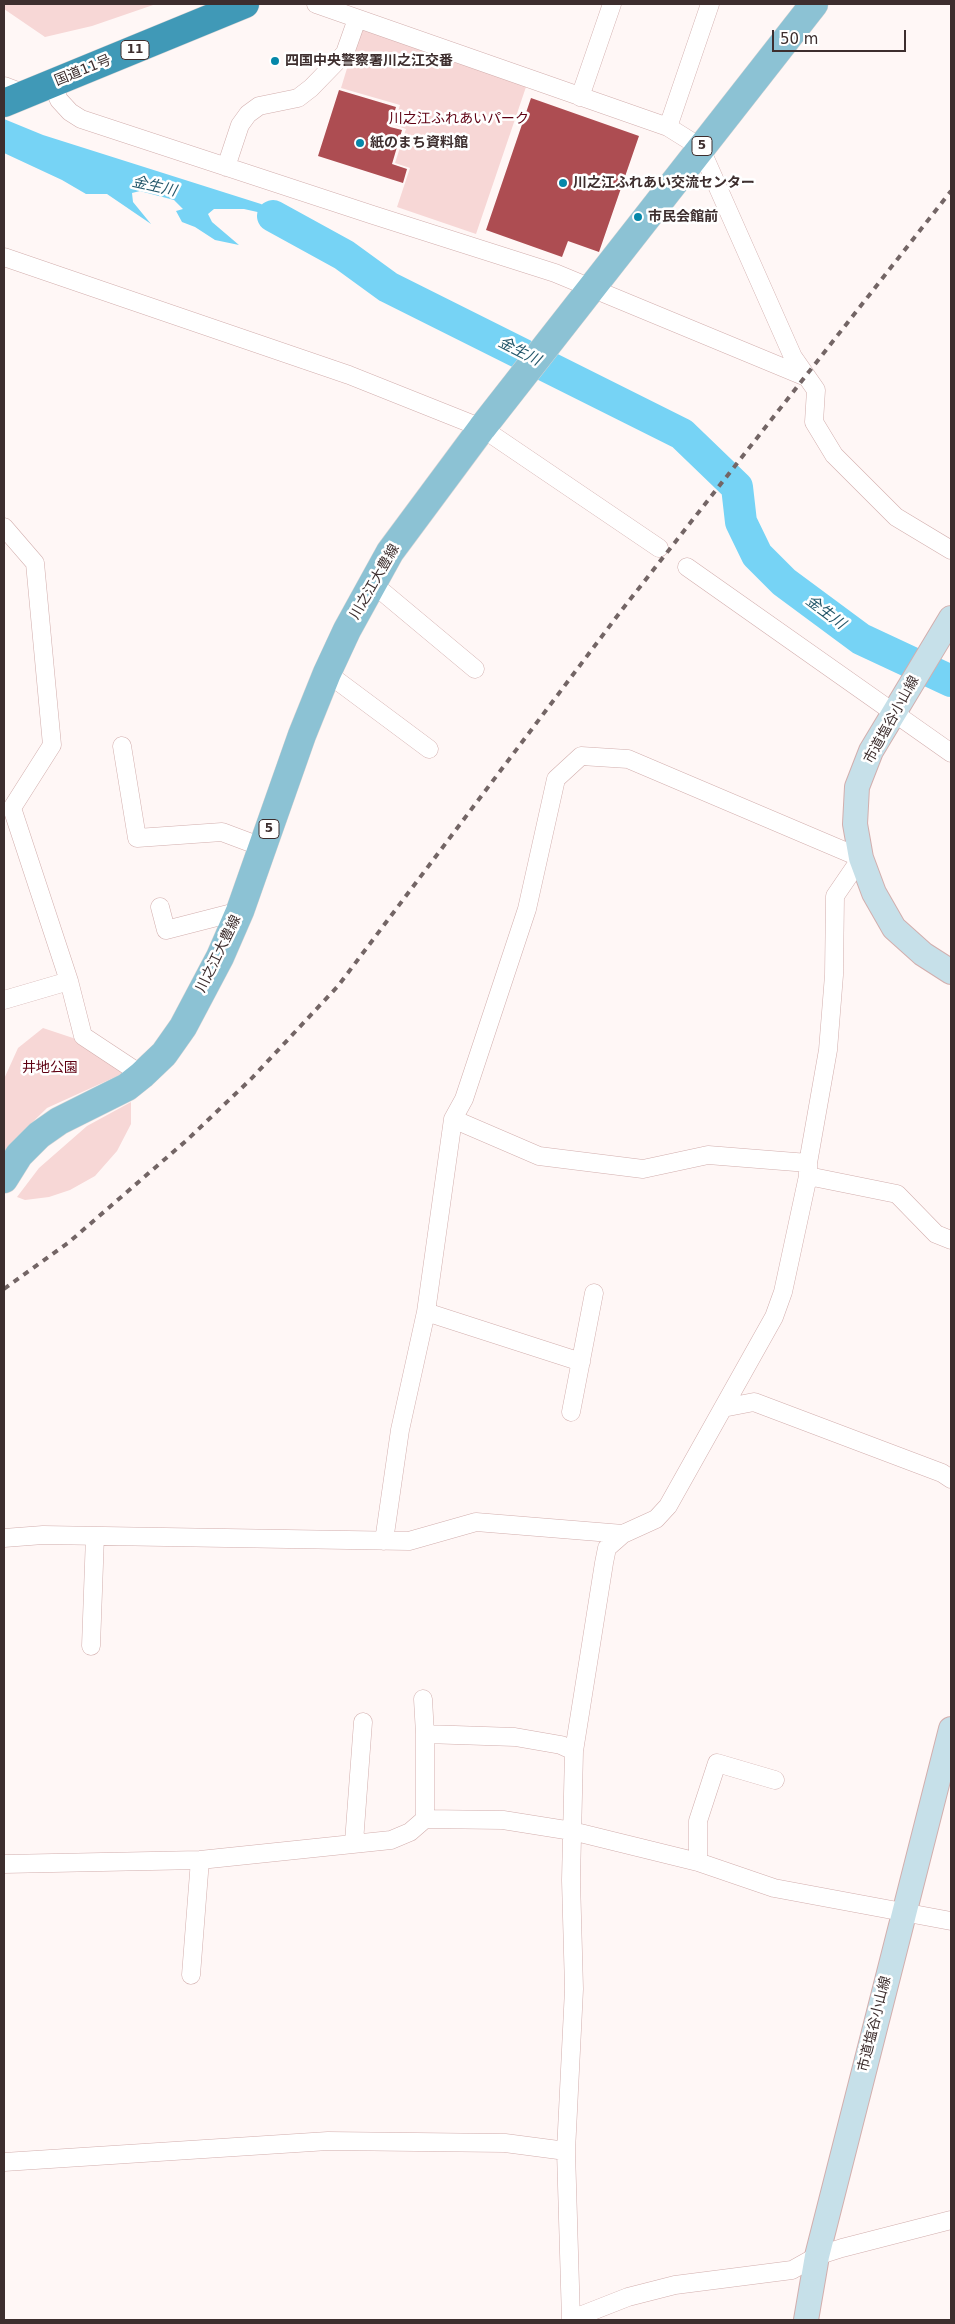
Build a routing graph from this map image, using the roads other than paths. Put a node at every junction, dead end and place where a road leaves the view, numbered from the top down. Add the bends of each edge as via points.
1 (245, 4) edge
2 (316, 4) edge
3 (612, 4) edge
4 (710, 4) edge
5 (814, 4) edge
6 (356, 19) junction
7 (52, 84) junction
8 (11, 94) edge
9 (580, 96) junction
10 (668, 127) junction
11 (700, 147) junction
12 (226, 167) junction
13 (4, 257) edge
14 (591, 289) junction
15 (806, 377) junction
16 (482, 428) junction
17 (4, 527) edge
18 (659, 548) dead end
19 (951, 550) edge
20 (687, 567) dead end
21 (372, 583) junction
22 (951, 618) edge
23 (475, 669) dead end
24 (327, 673) junction
25 (897, 708) junction
26 (122, 746) dead end
27 (429, 748) dead end
28 (951, 753) edge
29 (262, 847) junction
30 (860, 858) junction
31 (160, 907) dead end
32 (240, 911) junction
33 (951, 972) edge
34 (69, 981) junction
35 (4, 1000) edge
36 (142, 1076) junction
37 (453, 1119) junction
38 (808, 1169) junction
39 (4, 1179) edge
40 (951, 1240) edge
41 (594, 1293) dead end
42 (426, 1312) junction
43 (581, 1362) junction
44 (723, 1408) junction
45 (571, 1412) dead end
46 (951, 1479) edge
47 (623, 1534) junction
48 (95, 1536) junction
49 (4, 1538) edge
50 (384, 1541) junction
51 (91, 1646) dead end
52 (423, 1699) dead end
53 (363, 1722) dead end
54 (425, 1734) junction
55 (950, 1738) edge
56 (574, 1751) junction
57 (775, 1780) dead end
58 (425, 1819) junction
59 (572, 1831) junction
60 (354, 1842) junction
61 (200, 1860) junction
62 (698, 1862) junction
63 (4, 1864) edge
64 (903, 1913) junction
65 (951, 1921) edge
66 (191, 1975) dead end
67 (566, 2152) junction
68 (4, 2162) edge
69 (951, 2220) edge
70 (817, 2256) junction
71 (571, 2319) edge
72 (806, 2320) edge

1 - 7 highway, 国道11号 / 11
2 - 6 street
3 - 9 street
4 - 10 street
5 - 11 main road, 川之江大豊線 / 5
6 - 9 street
6 - 12 street via 345,53 312,88 298,98 260,106 248,114 240,125
7 - 8 highway, 国道11号 / 11
7 - 12 street via 64,106 81,119
9 - 10 street
10 - 11 street
11 - 14 main road, 川之江大豊線 / 5
11 - 15 street via 793,357
12 - 14 street via 555,272
13 - 16 street via 349,375
14 - 15 street
14 - 16 main road, 川之江大豊線 / 5
15 - 19 street via 816,390 814,422 834,455 896,517
16 - 18 street
16 - 21 main road, 川之江大豊線 / 5
17 - 34 street via 35,563 52,745 12,808
20 - 25 street
21 - 23 street
21 - 24 main road, 川之江大豊線 / 5
22 - 25 street, 市道塩谷小山線
24 - 27 street
24 - 29 main road, 川之江大豊線 / 5
25 - 28 street
25 - 30 street, 市道塩谷小山線 via 871,751 857,787 855,824
26 - 29 street via 137,838 222,832
29 - 32 main road, 川之江大豊線 / 5
30 - 33 street, 市道塩谷小山線 via 894,928
30 - 37 street via 628,759 581,756 556,779 527,909 464,1099
30 - 38 street via 835,896 834,975 828,1050
31 - 32 street via 166,930
32 - 36 main road, 川之江大豊線 / 5 via 183,1027 164,1054
34 - 35 street
34 - 36 street via 83,1036
36 - 39 main road, 川之江大豊線 / 5 via 39,1135 19,1155
37 - 38 street via 539,1156 643,1169 708,1155
37 - 42 street
38 - 40 street via 897,1194 936,1234
38 - 44 street via 783,1292 774,1317
41 - 43 street
42 - 43 street
42 - 50 street via 400,1430
43 - 45 street
44 - 46 street via 754,1402
44 - 47 street via 668,1506 656,1519
47 - 50 street via 476,1522 409,1541
47 - 56 street via 607,1548
48 - 49 street
48 - 50 street
48 - 51 street
52 - 54 street
53 - 60 street
54 - 56 street via 515,1737 561,1745
54 - 58 street
55 - 64 street, 市道塩谷小山線
56 - 59 street
57 - 62 street via 717,1763 698,1821
58 - 59 street via 503,1820
58 - 60 street via 410,1832 391,1840
59 - 62 street
59 - 67 street via 570,1880 574,1989
60 - 61 street
61 - 63 street
61 - 66 street
62 - 64 street via 774,1888
64 - 65 street
64 - 70 street, 市道塩谷小山線
67 - 68 street via 505,2143 328,2141
67 - 71 street
69 - 70 street
70 - 71 street via 792,2270 675,2285 628,2297
70 - 72 street, 市道塩谷小山線

